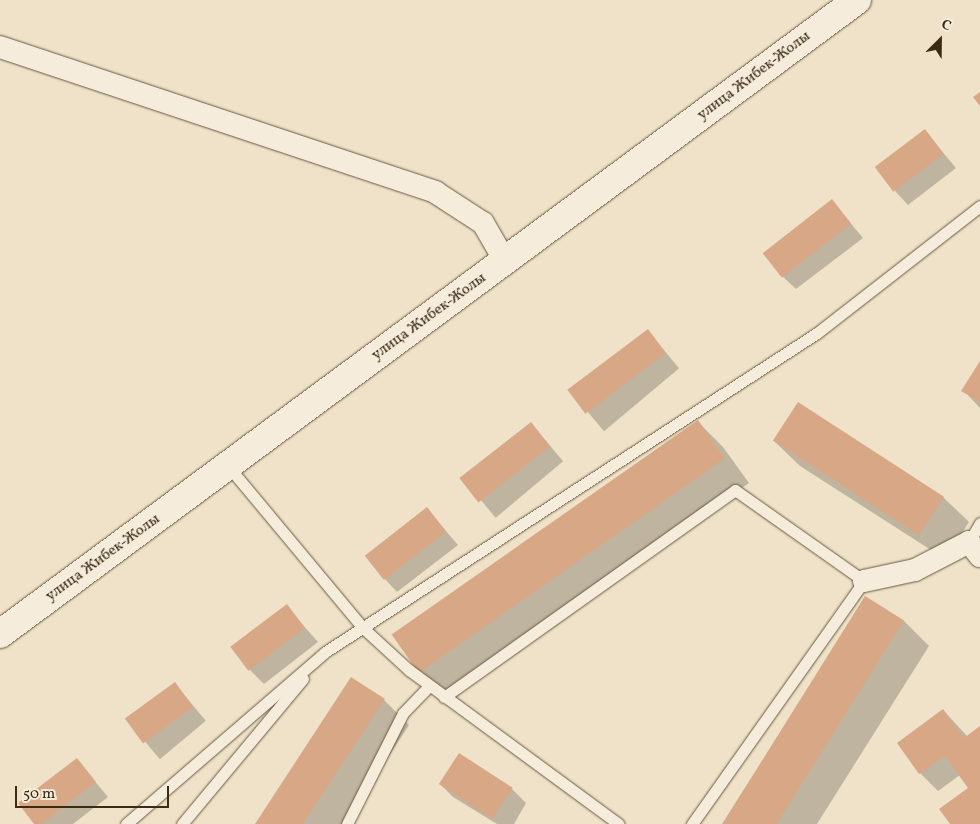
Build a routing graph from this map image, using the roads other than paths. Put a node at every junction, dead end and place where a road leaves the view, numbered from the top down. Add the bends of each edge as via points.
1 (857, 0) edge
2 (0, 48) edge
3 (980, 206) edge
4 (506, 260) junction
5 (228, 466) junction
6 (976, 540) edge
7 (864, 581) junction
8 (362, 627) junction
9 (0, 634) edge
10 (325, 652) junction
11 (429, 686) junction
12 (444, 697) junction
13 (126, 824) edge
14 (182, 824) edge
15 (347, 824) edge
16 (619, 824) edge
17 (692, 824) edge

1 - 4 street, улица Жибек-Жолы
2 - 4 street via 435,192 483,224
3 - 8 lane via 817,333
4 - 5 street, улица Жибек-Жолы
5 - 8 lane
5 - 9 street, улица Жибек-Жолы
6 - 7 street via 914,570
7 - 12 lane via 735,490
7 - 17 lane
8 - 10 lane
8 - 11 lane
10 - 13 lane
10 - 14 lane
11 - 12 lane
11 - 15 lane via 403,713
12 - 16 lane

